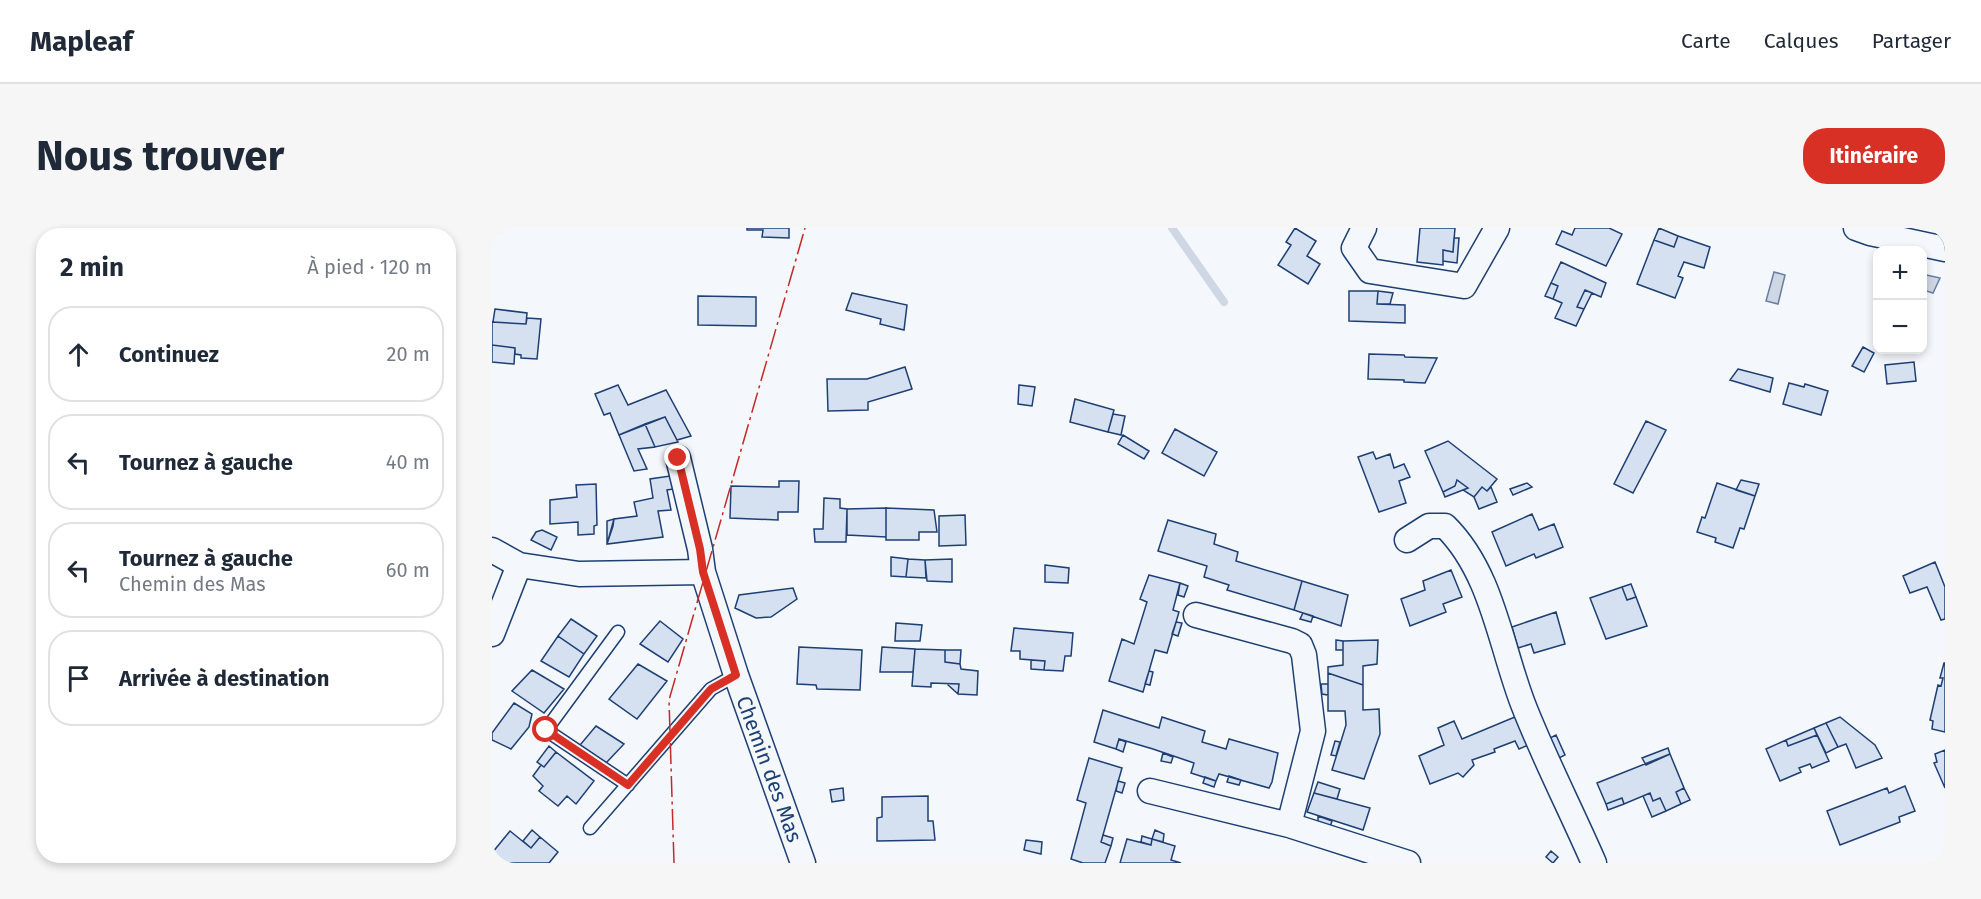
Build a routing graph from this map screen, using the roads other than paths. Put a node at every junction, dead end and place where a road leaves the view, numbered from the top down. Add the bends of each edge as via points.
1 (1364, 228) edge
2 (1497, 228) edge
3 (1856, 228) edge
4 (1945, 249) edge
5 (678, 458) dead end
6 (1407, 540) dead end
7 (492, 550) edge
8 (519, 565) junction
9 (703, 572) junction
10 (1196, 615) dead end
11 (618, 632) dead end
12 (492, 634) edge
13 (736, 675) junction
14 (628, 785) junction
15 (1149, 791) dead end
16 (1289, 825) junction
17 (590, 828) dead end
18 (803, 863) edge
19 (1408, 863) edge
20 (1594, 863) edge

1 - 2 street via 1354,248 1370,271 1464,286
3 - 4 street
5 - 9 street, Chemin des Mas
6 - 20 street via 1429,526 1445,526 1476,568 1524,707
7 - 8 street
8 - 9 street via 579,574
8 - 12 street
9 - 13 street, Chemin des Mas
10 - 16 street via 1300,645 1313,731
11 - 14 lane via 546,730
13 - 14 lane via 711,689
13 - 18 street, Chemin des Mas
14 - 17 lane
15 - 16 street
16 - 19 street

